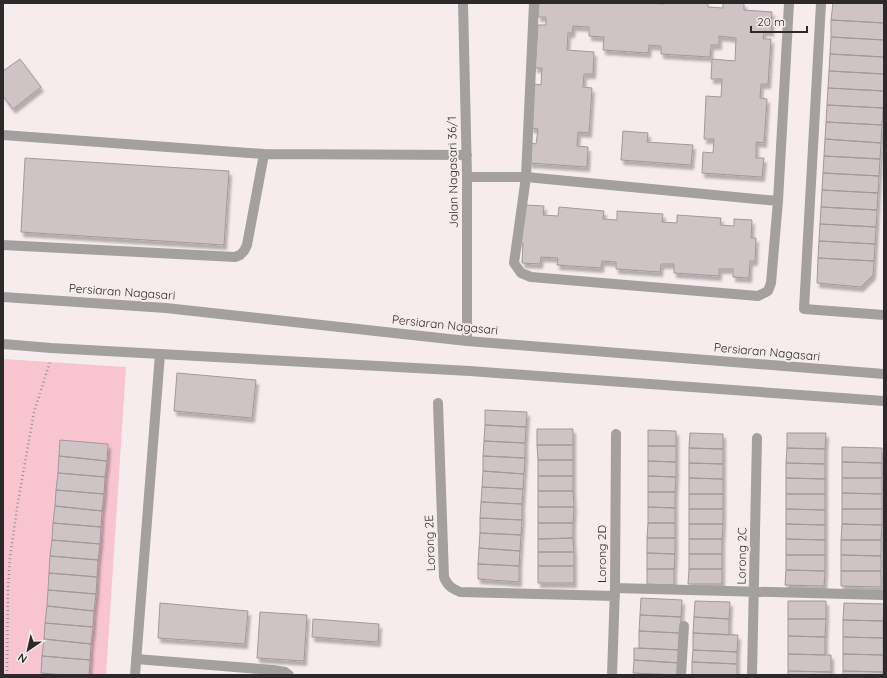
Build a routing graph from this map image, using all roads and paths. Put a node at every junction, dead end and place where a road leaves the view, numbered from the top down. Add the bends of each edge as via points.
1 (463, 3) edge
2 (534, 3) edge
3 (789, 3) edge
4 (821, 3) edge
5 (3, 135) edge
6 (264, 154) junction
7 (466, 155) junction
8 (467, 177) junction
9 (526, 177) junction
10 (778, 201) junction
11 (3, 245) edge
12 (3, 297) edge
13 (884, 315) edge
14 (467, 341) junction
15 (3, 344) edge
16 (51, 348) junction
17 (160, 354) junction
18 (884, 374) edge
19 (884, 401) edge
20 (438, 403) dead end
21 (616, 434) dead end
22 (757, 438) dead end
23 (615, 592) junction
24 (754, 592) junction
25 (884, 595) edge
26 (684, 626) dead end
27 (136, 659) junction
28 (7, 675) edge
29 (135, 675) edge
30 (289, 675) edge
31 (612, 675) edge
32 (681, 675) edge
33 (752, 675) edge

1 - 7 street, Jalan Nagasari 36/1
2 - 9 street
3 - 10 street
4 - 13 street via 804,309
5 - 6 street
6 - 7 street
6 - 11 street via 250,236 240,255 234,257
7 - 8 street, Jalan Nagasari 36/1
8 - 9 street
8 - 14 street, Jalan Nagasari 36/1
9 - 10 street
9 - 10 street via 514,263 521,273 531,278 758,296 768,291 771,282
12 - 14 street, Persiaran Nagasari via 166,308
14 - 18 street, Persiaran Nagasari
15 - 16 street
16 - 17 street
16 - 28 path via 50,366 34,412 15,525 8,588
17 - 19 street via 470,371
17 - 27 street
20 - 23 street, Lorong 2E via 446,583 460,592
21 - 23 street, Lorong 2D
22 - 24 street, Lorong 2C
23 - 24 street
23 - 31 street, Lorong 2D
24 - 25 street
24 - 33 street, Lorong 2C
26 - 32 street
27 - 29 street
27 - 30 street via 273,670

